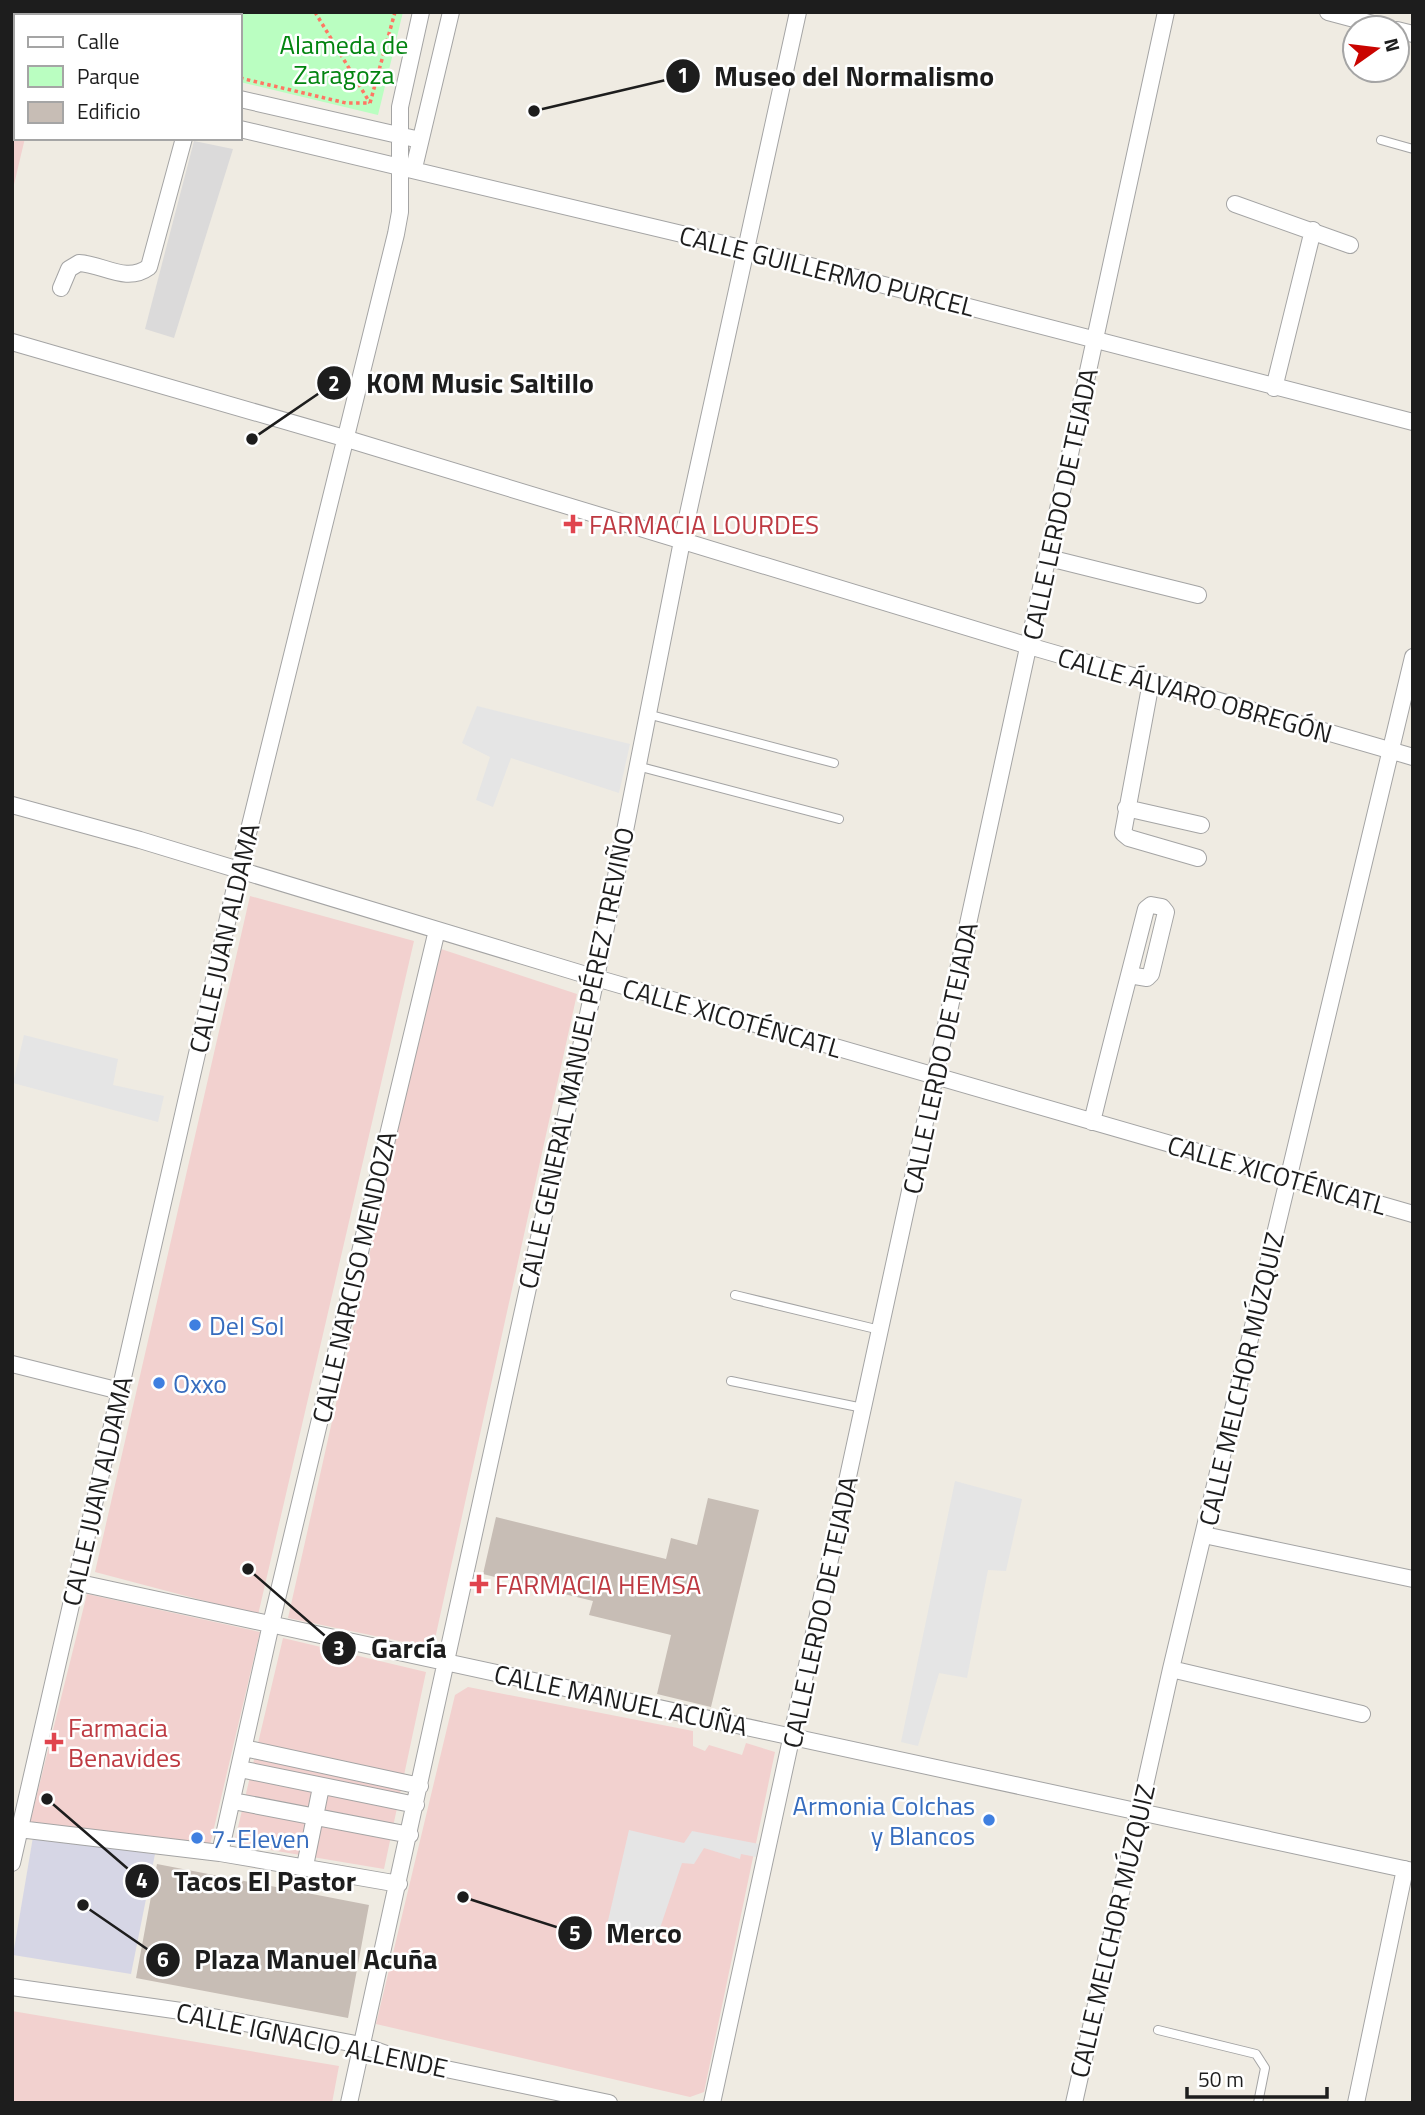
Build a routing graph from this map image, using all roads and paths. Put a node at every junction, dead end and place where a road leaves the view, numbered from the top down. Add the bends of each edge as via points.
1 (314, 12) edge
2 (394, 12) edge
3 (421, 12) edge
4 (451, 12) edge
5 (798, 12) edge
6 (1166, 12) edge
7 (242, 78) edge
8 (242, 99) edge
9 (370, 103) junction
10 (242, 129) edge
11 (399, 135) junction
12 (183, 140) edge
13 (420, 140) junction
14 (1381, 140) dead end
15 (1413, 149) edge
16 (406, 166) junction
17 (1235, 204) dead end
18 (1313, 230) junction
19 (1350, 245) dead end
20 (745, 249) junction
21 (61, 288) dead end
22 (1096, 340) junction
23 (12, 342) edge
24 (1274, 388) junction
25 (1413, 422) edge
26 (344, 438) junction
27 (682, 541) junction
28 (1048, 558) junction
29 (1198, 595) dead end
30 (1029, 646) junction
31 (1413, 656) edge
32 (1151, 682) junction
33 (647, 714) junction
34 (1390, 751) junction
35 (1413, 757) edge
36 (834, 763) dead end
37 (637, 766) junction
38 (12, 805) edge
39 (1126, 808) junction
40 (839, 818) dead end
41 (1201, 825) dead end
42 (1198, 858) dead end
43 (239, 870) junction
44 (437, 930) junction
45 (1129, 975) dead end
46 (596, 978) junction
47 (936, 1075) junction
48 (1092, 1122) junction
49 (1288, 1180) junction
50 (1413, 1214) edge
51 (734, 1295) dead end
52 (880, 1330) junction
53 (12, 1364) edge
54 (731, 1381) dead end
55 (120, 1391) junction
56 (863, 1408) junction
57 (1204, 1535) junction
58 (1413, 1579) edge
59 (75, 1582) junction
60 (271, 1624) junction
61 (446, 1662) junction
62 (1171, 1670) junction
63 (1362, 1714) dead end
64 (793, 1738) junction
65 (244, 1748) junction
66 (240, 1769) junction
67 (420, 1786) junction
68 (321, 1787) junction
69 (233, 1801) junction
70 (416, 1805) junction
71 (1138, 1813) junction
72 (315, 1818) junction
73 (16, 1830) edge
74 (410, 1835) junction
75 (220, 1853) junction
76 (12, 1864) edge
77 (305, 1866) junction
78 (1409, 1870) edge
79 (399, 1884) junction
80 (12, 1987) edge
81 (1158, 2030) dead end
82 (362, 2045) junction
83 (349, 2103) edge
84 (609, 2103) edge
85 (712, 2103) edge
86 (1074, 2103) edge
87 (1258, 2103) edge
88 (1356, 2103) edge

1 - 9 path
2 - 9 path
3 - 11 street, CALLE JUAN ALDAMA via 400,107
4 - 13 street, CALLE JUAN ALDAMA
5 - 20 street, CALLE GENERAL MANUEL PÉREZ TREVIÑO
6 - 22 street, CALLE LERDO DE TEJADA
7 - 9 path via 346,103
8 - 11 street
10 - 16 street, CALLE GUILLERMO PURCEL
11 - 13 street
11 - 16 street, CALLE JUAN ALDAMA
12 - 21 street via 149,267 125,275 79,264 69,269
13 - 16 street, CALLE JUAN ALDAMA
14 - 15 lane
16 - 20 street, CALLE GUILLERMO PURCEL
16 - 26 street, CALLE JUAN ALDAMA via 396,234
17 - 18 street
18 - 19 street
18 - 24 street
20 - 22 street, CALLE GUILLERMO PURCEL
20 - 27 street, CALLE GENERAL MANUEL PÉREZ TREVIÑO
22 - 24 street, CALLE GUILLERMO PURCEL
22 - 28 street, CALLE LERDO DE TEJADA
23 - 26 street, CALLE ÁLVARO OBREGÓN
24 - 25 street, CALLE GUILLERMO PURCEL
26 - 27 street, CALLE ÁLVARO OBREGÓN
26 - 43 street, CALLE JUAN ALDAMA
27 - 30 street, CALLE ÁLVARO OBREGÓN
27 - 33 street, CALLE GENERAL MANUEL PÉREZ TREVIÑO
28 - 29 street
28 - 30 street, CALLE LERDO DE TEJADA
30 - 32 street, CALLE ÁLVARO OBREGÓN
30 - 47 street, CALLE LERDO DE TEJADA
31 - 34 street, CALLE MELCHOR MÚZQUIZ
32 - 34 street, CALLE ÁLVARO OBREGÓN
32 - 39 street
33 - 36 lane
33 - 37 street, CALLE GENERAL MANUEL PÉREZ TREVIÑO
34 - 35 street, CALLE ÁLVARO OBREGÓN
34 - 49 street, CALLE MELCHOR MÚZQUIZ
37 - 40 lane
37 - 46 street, CALLE GENERAL MANUEL PÉREZ TREVIÑO
38 - 43 street, CALLE XICOTÉNCATL
39 - 41 street
39 - 42 street via 1122,829 1129,838
43 - 44 street, CALLE XICOTÉNCATL
43 - 55 street, CALLE JUAN ALDAMA
44 - 46 street, CALLE XICOTÉNCATL
44 - 60 street, CALLE NARCISO MENDOZA
45 - 48 street
46 - 47 street, CALLE XICOTÉNCATL
46 - 61 street, CALLE GENERAL MANUEL PÉREZ TREVIÑO
47 - 48 street, CALLE XICOTÉNCATL
47 - 52 street, CALLE LERDO DE TEJADA
48 - 49 street, CALLE XICOTÉNCATL
49 - 50 street, CALLE XICOTÉNCATL
49 - 57 street, CALLE MELCHOR MÚZQUIZ
51 - 52 lane
52 - 56 street, CALLE LERDO DE TEJADA
53 - 55 street
54 - 56 lane
55 - 59 street, CALLE JUAN ALDAMA
56 - 64 street, CALLE LERDO DE TEJADA
57 - 58 street
57 - 62 street, CALLE MELCHOR MÚZQUIZ
59 - 60 street, CALLE MANUEL ACUÑA
59 - 73 street, CALLE JUAN ALDAMA
60 - 61 street, CALLE MANUEL ACUÑA
60 - 65 street, CALLE NARCISO MENDOZA
61 - 64 street, CALLE MANUEL ACUÑA
61 - 67 street, CALLE GENERAL MANUEL PÉREZ TREVIÑO
62 - 63 street
62 - 71 street, CALLE MELCHOR MÚZQUIZ
64 - 71 street, CALLE MANUEL ACUÑA
64 - 85 street, CALLE LERDO DE TEJADA
65 - 66 street, CALLE NARCISO MENDOZA
65 - 67 street
66 - 68 street
66 - 69 street, CALLE NARCISO MENDOZA
67 - 70 street, CALLE GENERAL MANUEL PÉREZ TREVIÑO
68 - 70 street
68 - 72 street
69 - 72 street
69 - 75 street, CALLE NARCISO MENDOZA
70 - 74 street, CALLE GENERAL MANUEL PÉREZ TREVIÑO
71 - 78 street, CALLE MANUEL ACUÑA
71 - 86 street, CALLE MELCHOR MÚZQUIZ
72 - 74 street
72 - 77 street
73 - 75 street
73 - 76 street, CALLE JUAN ALDAMA
74 - 79 street, CALLE GENERAL MANUEL PÉREZ TREVIÑO
75 - 77 street
77 - 79 street
78 - 88 street
79 - 82 street, CALLE GENERAL MANUEL PÉREZ TREVIÑO
80 - 82 street, CALLE IGNACIO ALLENDE via 181,2011
81 - 87 lane via 1256,2054 1265,2068
82 - 83 street, CALLE GENERAL MANUEL PÉREZ TREVIÑO
82 - 84 street, CALLE IGNACIO ALLENDE via 403,2060

